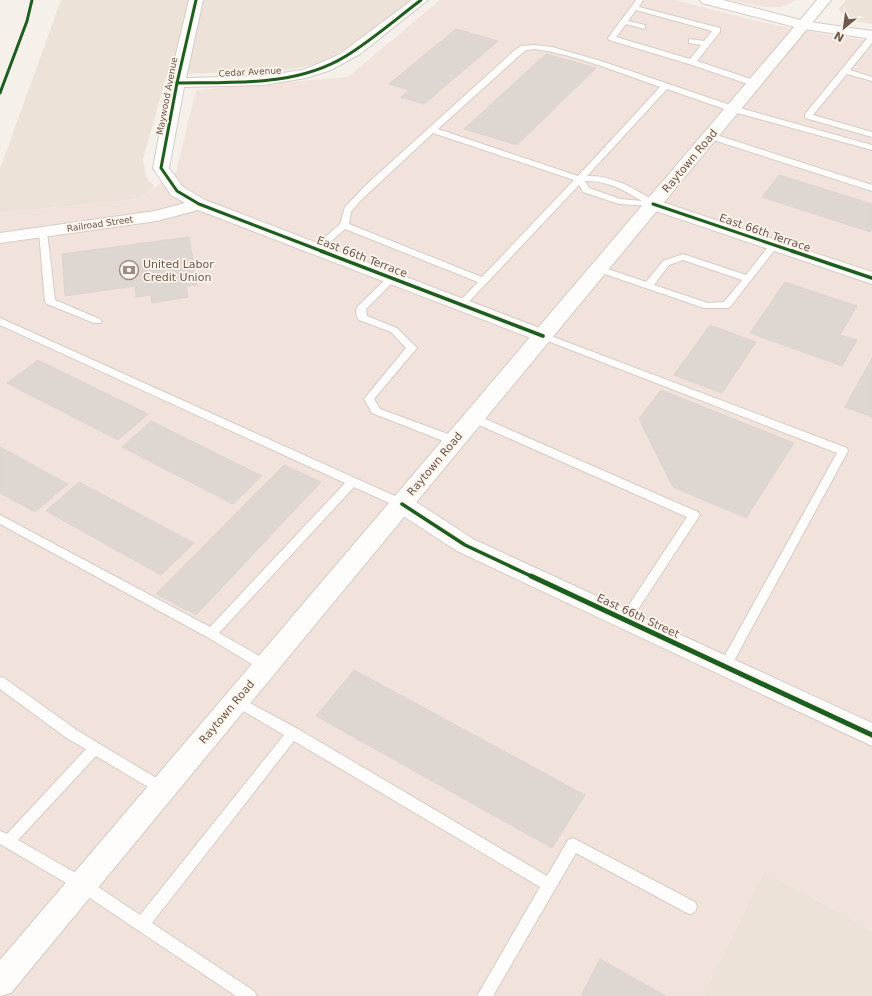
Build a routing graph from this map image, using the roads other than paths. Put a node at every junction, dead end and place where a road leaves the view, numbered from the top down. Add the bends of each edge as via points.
1 (196, 0) edge
2 (421, 0) edge
3 (640, 0) edge
4 (707, 0) edge
5 (824, 0) edge
6 (635, 8) junction
7 (625, 22) junction
8 (803, 25) junction
9 (642, 27) dead end
10 (872, 37) edge
11 (692, 41) dead end
12 (706, 44) junction
13 (692, 62) junction
14 (846, 71) junction
15 (872, 79) edge
16 (177, 83) junction
17 (754, 83) junction
18 (666, 85) junction
19 (733, 108) junction
20 (433, 130) junction
21 (872, 135) edge
22 (710, 136) junction
23 (872, 148) edge
24 (580, 179) junction
25 (872, 188) edge
26 (177, 191) joint
27 (199, 204) junction
28 (653, 204) junction
29 (344, 225) junction
30 (44, 232) junction
31 (0, 238) edge
32 (774, 245) junction
33 (317, 249) junction
34 (599, 269) junction
35 (392, 278) junction
36 (872, 278) edge
37 (748, 279) junction
38 (484, 281) junction
39 (648, 286) junction
40 (461, 305) junction
41 (0, 320) edge
42 (97, 321) dead end
43 (543, 336) junction
44 (474, 418) junction
45 (455, 441) junction
46 (352, 482) junction
47 (402, 504) junction
48 (0, 519) edge
49 (625, 620) junction
50 (211, 634) junction
51 (266, 666) junction
52 (725, 666) junction
53 (0, 682) edge
54 (237, 701) junction
55 (293, 733) junction
56 (872, 735) edge
57 (95, 748) junction
58 (163, 789) junction
59 (4, 840) edge
60 (83, 885) junction
61 (549, 885) junction
62 (690, 907) dead end
63 (142, 924) junction
64 (0, 983) edge
65 (249, 996) edge
66 (485, 996) edge

1 - 16 street, Maywood Avenue
2 - 16 street, Cedar Avenue via 344,57 318,69 281,79
3 - 6 lane
4 - 8 street
5 - 8 street, Raytown Road
6 - 7 lane
6 - 12 lane via 717,30
7 - 9 lane
7 - 13 lane via 612,38
8 - 10 street
8 - 17 street, Raytown Road
10 - 14 lane
11 - 12 lane
12 - 13 lane
13 - 17 lane
14 - 15 lane
14 - 21 lane via 808,116
16 - 26 street, Maywood Avenue via 161,168
17 - 19 street, Raytown Road
18 - 19 lane
18 - 20 lane via 549,49 524,48
18 - 24 lane
19 - 22 street, Raytown Road
19 - 23 lane
20 - 24 lane
20 - 29 lane via 349,207 345,213
22 - 25 lane
22 - 28 street, Raytown Road
24 - 28 lane via 595,178 630,189
24 - 28 lane via 586,190 619,201
24 - 38 lane
26 - 27 street, East 66th Terrace
27 - 30 street, Railroad Street via 157,216
27 - 33 street, East 66th Terrace
28 - 32 street, East 66th Terrace
28 - 34 street, Raytown Road
29 - 33 lane
29 - 38 lane
30 - 31 street, Railroad Street
30 - 42 lane via 50,302
32 - 36 street, East 66th Terrace
32 - 37 lane
33 - 35 street, East 66th Terrace
34 - 39 lane
34 - 43 street, Raytown Road
35 - 40 street, East 66th Terrace
35 - 45 lane via 362,308 362,318 394,330 412,348 369,399 376,411
37 - 39 lane via 727,305 707,306
37 - 39 lane via 683,257 666,263
38 - 40 lane
40 - 43 street, East 66th Terrace
41 - 46 lane
43 - 44 street, Raytown Road
43 - 52 lane via 843,451
44 - 45 street, Raytown Road
44 - 49 lane via 694,515
45 - 47 street, Raytown Road
46 - 47 lane
46 - 50 lane
47 - 49 street, East 66th Street via 465,545
47 - 51 street, Raytown Road
48 - 50 lane
49 - 52 street, East 66th Street
50 - 51 lane
51 - 54 street, Raytown Road
52 - 56 street, East 66th Street
53 - 57 lane
54 - 55 lane
54 - 58 street, Raytown Road
55 - 61 lane
55 - 63 lane
57 - 58 lane
57 - 59 lane
58 - 60 street, Raytown Road
59 - 60 lane
60 - 63 lane
60 - 64 street, Raytown Road
61 - 62 lane via 573,844
61 - 66 lane
63 - 65 lane

